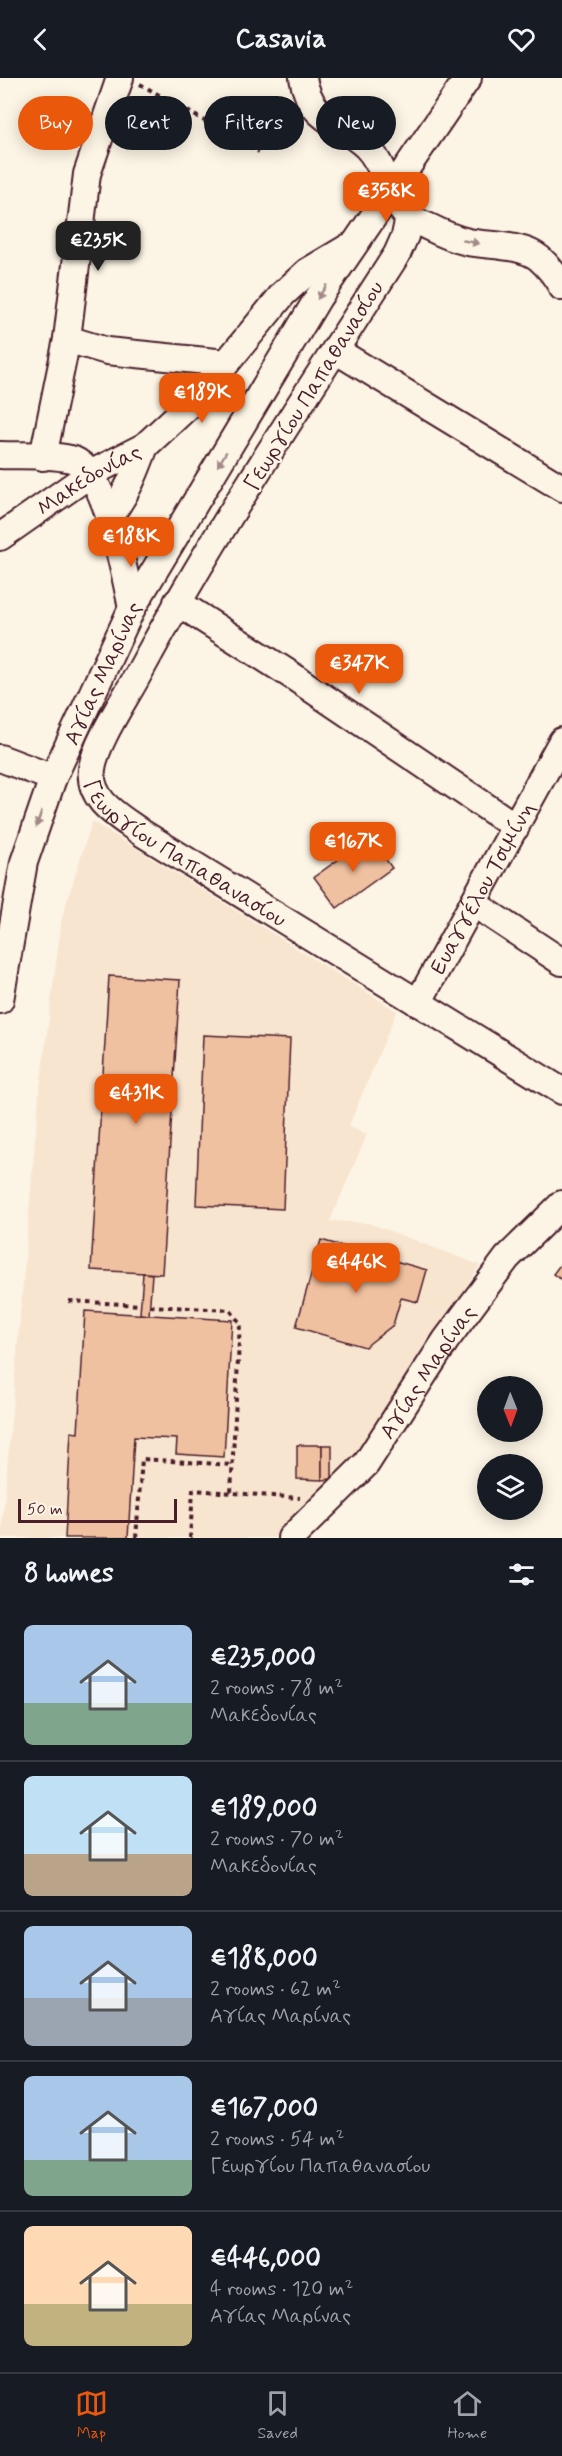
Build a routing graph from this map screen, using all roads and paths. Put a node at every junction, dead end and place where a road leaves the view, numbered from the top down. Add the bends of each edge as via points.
1 (303, 78) edge
2 (468, 78) edge
3 (128, 80) edge
4 (259, 152) dead end
5 (392, 192) junction
6 (409, 217) junction
7 (354, 244) junction
8 (562, 287) edge
9 (67, 339) junction
10 (335, 350) junction
11 (226, 363) junction
12 (145, 446) junction
13 (0, 455) edge
14 (43, 457) junction
15 (90, 474) junction
16 (562, 488) edge
17 (111, 515) junction
18 (0, 537) edge
19 (177, 602) junction
20 (132, 608) junction
21 (562, 741) edge
22 (0, 758) edge
23 (53, 778) junction
24 (516, 827) junction
25 (473, 903) junction
26 (562, 962) edge
27 (0, 1000) edge
28 (418, 1003) junction
29 (562, 1091) edge
30 (562, 1204) edge
31 (69, 1301) dead end
32 (141, 1305) dead end
33 (150, 1306) dead end
34 (232, 1465) junction
35 (231, 1493) junction
36 (328, 1501) junction
37 (136, 1538) edge
38 (190, 1538) edge
39 (291, 1538) edge

1 - 5 street via 312,106 374,154
2 - 5 street, Αγίας Μαρίνας
3 - 4 path
3 - 9 street via 87,174
5 - 6 street
5 - 7 street, Αγίας Μαρίνας
6 -> 8 street via 441,234 531,254 546,265
6 - 10 street, Γεωργίου Παπαθανασίου via 397,254
7 - 11 street, Μακεδονίας via 307,272 283,294
7 -> 20 street, Αγίας Μαρίνας
9 - 11 street via 107,351
9 - 14 street
10 - 16 street
10 - 19 street, Γεωργίου Παπαθανασίου
11 - 12 street, Μακεδονίας via 201,394
12 - 15 street, Μακεδονίας
12 - 17 street via 132,480
13 - 14 street
14 - 15 street via 75,460
15 - 17 street
15 - 18 street, Μακεδονίας
17 - 20 street
19 - 24 street
19 - 28 street, Γεωργίου Παπαθανασίου via 102,742 92,768 96,795 142,833
20 - 23 street, Αγίας Μαρίνας
21 - 24 street, Ευαγγέλου Τσιμίνη
22 - 23 street
23 -> 27 street, Αγίας Μαρίνας via 24,862
24 - 25 street, Ευαγγέλου Τσιμίνη
25 - 26 street
25 - 28 street, Ευαγγέλου Τσιμίνη
28 - 29 street, Γεωργίου Παπαθανασίου
30 - 36 street, Αγίας Μαρίνας via 507,1258 446,1340 366,1464
31 - 32 path
33 - 34 path via 230,1310 240,1323
34 - 35 path
34 - 37 path via 142,1459
35 - 36 path
35 - 38 path via 193,1490
36 - 39 street, Αγίας Μαρίνας

